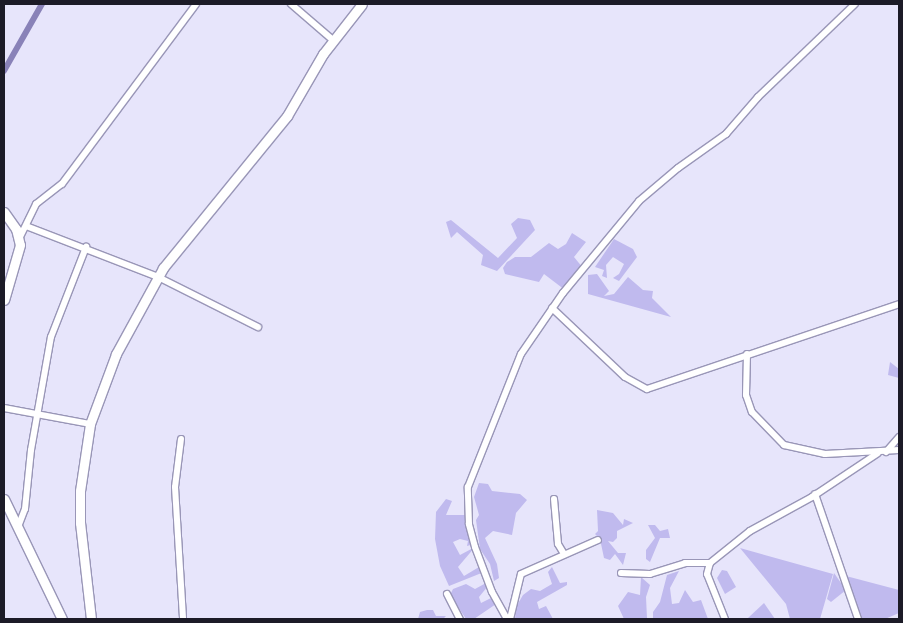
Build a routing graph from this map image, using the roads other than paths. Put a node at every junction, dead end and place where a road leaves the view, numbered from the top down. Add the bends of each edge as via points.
1 (196, 4) edge
2 (291, 4) edge
3 (855, 4) edge
4 (359, 5) edge
5 (334, 40) junction
6 (4, 212) edge
7 (26, 226) junction
8 (20, 239) junction
9 (86, 247) junction
10 (158, 277) junction
11 (4, 300) edge
12 (899, 304) edge
13 (552, 308) junction
14 (258, 328) dead end
15 (747, 354) junction
16 (4, 408) edge
17 (37, 414) junction
18 (90, 424) junction
19 (899, 437) edge
20 (181, 439) dead end
21 (899, 450) edge
22 (886, 452) junction
23 (878, 453) junction
24 (815, 494) junction
25 (554, 498) dead end
26 (4, 499) edge
27 (18, 527) junction
28 (598, 540) dead end
29 (564, 554) junction
30 (710, 563) junction
31 (621, 573) dead end
32 (447, 594) dead end
33 (62, 619) edge
34 (91, 619) edge
35 (182, 619) edge
36 (460, 619) edge
37 (508, 619) edge
38 (725, 619) edge
39 (858, 619) edge

1 - 7 street via 62,184 36,204
2 - 5 street
3 - 13 street via 763,91 726,134 649,191
4 - 5 main road
5 - 10 main road via 287,116
6 - 8 main road
7 - 8 street
7 - 9 street
8 - 11 main road
9 - 10 street
9 - 17 street via 51,337
10 - 14 street
10 - 18 main road via 116,354
12 - 15 street
13 - 15 street via 625,377 643,389
13 - 37 street via 510,376 468,487 469,524 475,548 492,592
15 - 23 street via 746,395 752,412 784,445 825,454
16 - 17 street
17 - 18 street
17 - 27 street via 25,509
18 - 34 main road via 80,492 80,523
19 - 22 street
20 - 35 street via 175,487
21 - 22 street
22 - 23 street
23 - 24 street
24 - 30 street via 750,531
24 - 39 street
25 - 29 street via 558,544
26 - 27 main road
27 - 33 main road
28 - 29 street
29 - 37 street via 520,574
30 - 31 street via 686,563 650,574
30 - 38 street via 707,574
32 - 36 street

